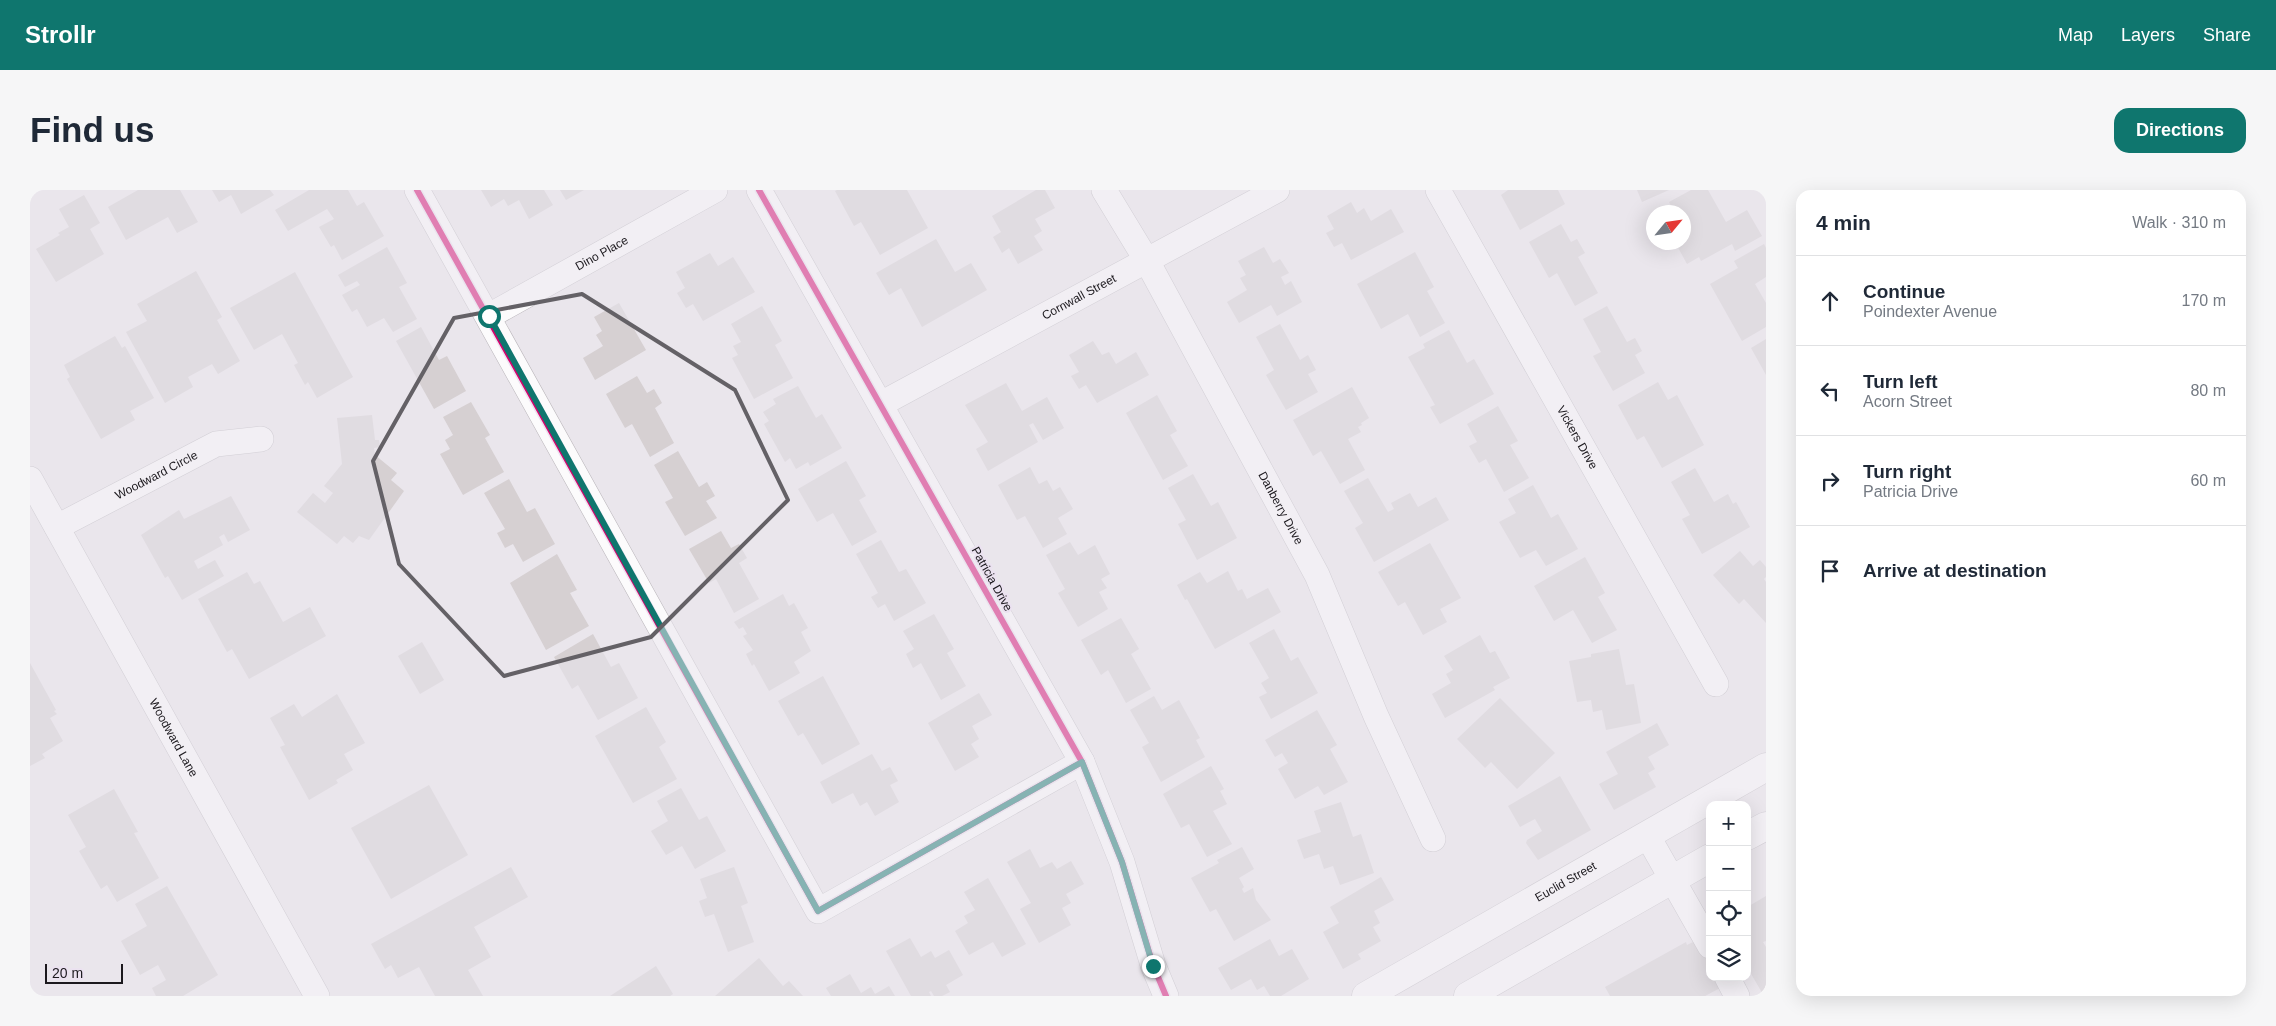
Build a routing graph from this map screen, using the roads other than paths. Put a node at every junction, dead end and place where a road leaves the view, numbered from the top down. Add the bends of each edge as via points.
1 (417, 190) edge
2 (715, 190) edge
3 (759, 190) edge
4 (1104, 190) edge
5 (1277, 190) edge
6 (1438, 190) edge
7 (1147, 261) junction
8 (489, 316) junction
9 (881, 404) junction
10 (261, 439) dead end
11 (30, 479) edge
12 (57, 527) junction
13 (1716, 684) dead end
14 (1082, 762) junction
15 (1766, 767) edge
16 (1766, 826) edge
17 (1751, 834) edge
18 (1647, 835) junction
19 (1433, 839) dead end
20 (1706, 860) edge
21 (1673, 879) junction
22 (1706, 939) edge
23 (1729, 981) edge
24 (317, 996) edge
25 (1166, 996) edge
26 (1366, 996) edge
27 (1468, 996) edge
28 (1737, 996) edge

1 - 8 street
2 - 8 street, Dino Place
3 - 9 street, Patricia Drive
4 - 7 street, Danberry Drive
5 - 7 street, Cornwall Street
6 - 13 street, Vickers Drive
7 - 9 street, Cornwall Street
7 - 19 street, Danberry Drive via 1317,574 1376,716
8 - 14 street via 818,911
9 - 14 street, Patricia Drive
10 - 12 street, Woodward Circle via 216,444
11 - 12 street, Woodward Lane
12 - 24 street, Woodward Lane
14 - 25 street, Patricia Drive via 1122,862 1153,966
15 - 18 main road, Euclid Street
16 - 17 main road
18 - 21 street
18 - 26 main road, Euclid Street
20 - 21 main road
21 - 22 street
21 - 27 main road
23 - 28 street

